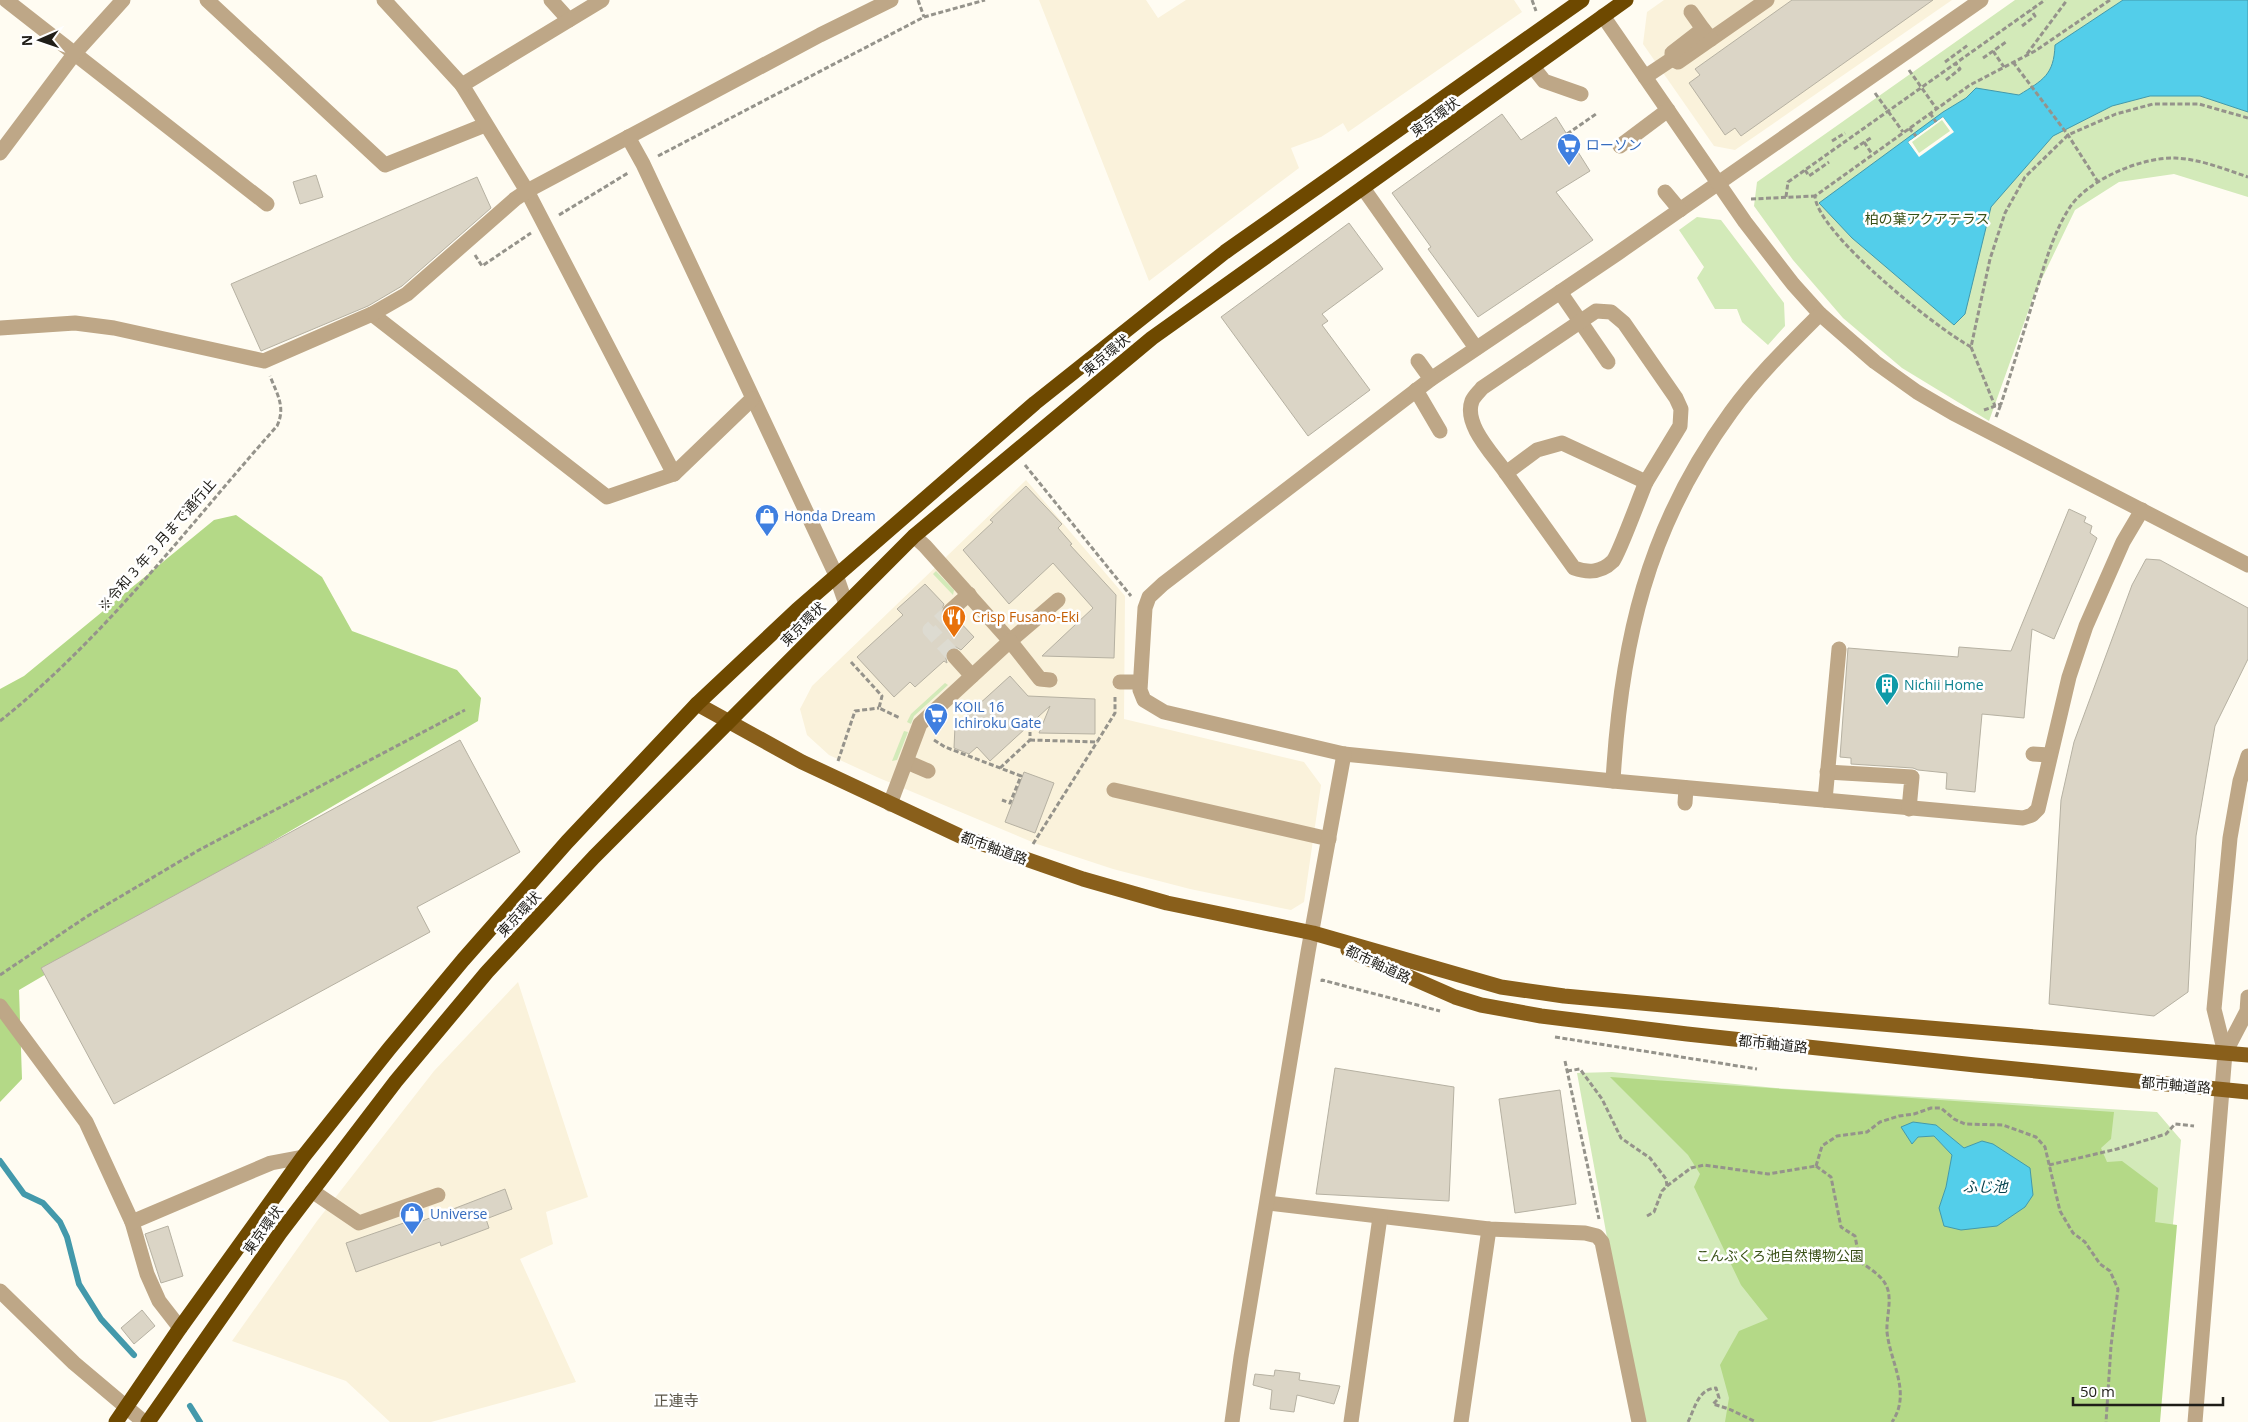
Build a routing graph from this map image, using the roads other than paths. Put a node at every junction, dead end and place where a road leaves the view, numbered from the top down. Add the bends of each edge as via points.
1 (6, 0) edge
2 (123, 0) edge
3 (208, 0) edge
4 (384, 0) edge
5 (551, 0) edge
6 (602, 0) edge
7 (891, 0) edge
8 (1582, 0) edge
9 (1626, 0) edge
10 (1767, 0) edge
11 (1981, 0) edge
12 (1691, 12) dead end
13 (1603, 16) junction
14 (569, 20) junction
15 (1707, 34) junction
16 (75, 53) junction
17 (1533, 67) junction
18 (1645, 77) junction
19 (462, 85) junction
20 (1581, 94) dead end
21 (1668, 110) junction
22 (485, 126) junction
23 (628, 136) junction
24 (1620, 146) dead end
25 (0, 153) edge
26 (1718, 183) junction
27 (1363, 188) junction
28 (527, 191) junction
29 (1665, 192) dead end
30 (267, 204) dead end
31 (1680, 210) junction
32 (1560, 292) junction
33 (372, 314) junction
34 (1820, 314) junction
35 (1580, 321) junction
36 (0, 328) edge
37 (1476, 348) junction
38 (1418, 361) dead end
39 (1608, 362) dead end
40 (1431, 379) junction
41 (1416, 390) junction
42 (752, 399) junction
43 (1440, 430) dead end
44 (1506, 473) junction
45 (674, 474) junction
46 (1646, 482) junction
47 (2142, 510) junction
48 (914, 536) junction
49 (2248, 565) edge
50 (836, 576) junction
51 (968, 594) junction
52 (1058, 600) dead end
53 (846, 604) junction
54 (950, 611) tunnel mouth
55 (1010, 641) junction
56 (1839, 649) dead end
57 (954, 656) tunnel mouth
58 (972, 676) junction
59 (1050, 680) dead end
60 (1140, 682) junction
61 (1118, 689) road end
62 (697, 704) junction
63 (727, 722) junction
64 (1344, 754) junction
65 (2033, 754) dead end
66 (2049, 755) junction
67 (2248, 756) edge
68 (907, 762) junction
69 (928, 771) dead end
70 (1827, 772) junction
71 (1613, 781) junction
72 (1686, 788) junction
73 (1114, 790) dead end
74 (1825, 800) junction
75 (1684, 803) dead end
76 (890, 804) junction
77 (1909, 808) junction
78 (1329, 839) junction
79 (1312, 933) junction
80 (2248, 997) edge
81 (0, 1006) edge
82 (2225, 1053) junction
83 (2248, 1055) edge
84 (2222, 1089) junction
85 (2248, 1092) edge
86 (303, 1157) junction
87 (312, 1191) junction
88 (438, 1195) dead end
89 (1268, 1203) junction
90 (1380, 1217) junction
91 (132, 1222) junction
92 (1489, 1229) junction
93 (0, 1291) edge
94 (180, 1328) junction
95 (125, 1407) junction
96 (1465, 1421) edge
97 (116, 1422) edge
98 (144, 1422) edge
99 (148, 1422) edge
100 (1232, 1422) edge
101 (1351, 1422) edge
102 (1639, 1422) edge
103 (2195, 1422) edge

1 - 16 street
2 - 16 street
3 - 22 street via 385,164
4 - 19 street
5 - 14 street
6 - 14 street
7 - 23 street
8 - 50 highway, 東京環状 via 1225,252 1035,403
9 - 13 highway, 東京環状
10 - 15 street
11 - 26 street
12 - 15 street
13 - 17 highway, 東京環状
13 - 18 street
14 - 19 street
15 - 18 street via 1678,62 1672,59
16 - 25 street
16 - 30 street
17 - 20 street via 1544,81
17 - 27 highway, 東京環状
18 - 21 street
19 - 22 street
21 - 24 street
21 - 26 street
22 - 28 street
23 - 28 street
23 - 42 street
26 - 31 street
26 - 34 street via 1766,252
27 - 37 street
27 - 48 highway, 東京環状 via 1152,338
28 - 33 street via 406,294
28 - 45 street
29 - 31 street
31 - 32 street
32 - 35 street
32 - 37 street
33 - 36 street via 264,361 94,325 75,323
33 - 45 street via 607,497
34 - 47 street via 1916,392
34 - 71 street via 1770,364 1731,412 1702,456 1664,529 1645,581 1625,658
35 - 39 street
35 - 44 street via 1482,388 1472,400 1470,417
35 - 46 street via 1596,311 1611,312 1624,323 1681,409 1680,426
37 - 40 street
38 - 40 street
40 - 41 street
41 - 43 street
41 - 60 street via 1149,597 1142,619
42 - 45 street
42 - 50 street
44 - 46 street via 1537,450 1562,443
44 - 46 street via 1574,568 1588,573 1614,560
47 - 49 street
47 - 66 street via 2120,549 2086,626
48 - 51 street
48 - 53 highway, 東京環状
50 - 53 street
50 - 62 highway, 東京環状
51 - 54 street
51 - 55 street
52 - 55 street
53 - 63 highway, 東京環状
55 - 58 street
55 - 59 street via 1040,680
56 - 70 street
57 - 58 street
58 - 68 street via 920,724
60 - 61 street
60 - 64 street via 1144,700 1164,712
62 - 63 main road, 都市軸道路
62 - 86 highway, 東京環状 via 567,842 464,960
63 - 76 main road, 都市軸道路
63 - 87 highway, 東京環状 via 487,972 396,1081
64 - 71 street
64 - 78 street
65 - 66 street
66 - 77 street via 2042,799 2032,815 2007,818
67 - 82 street via 2230,838 2214,1009
68 - 69 street
68 - 76 street
70 - 74 street
70 - 77 street via 1912,778
71 - 72 street
72 - 74 street
72 - 75 street
73 - 78 street
74 - 77 street
76 - 79 main road, 都市軸道路 via 960,836 1083,879 1167,903
78 - 79 street
79 - 82 main road, 都市軸道路 via 1501,987 1564,996
79 - 84 main road, 都市軸道路 via 1398,974 1481,1005 1696,1035
79 - 89 street
80 - 82 street via 2247,1011
81 - 91 street via 86,1122
82 - 83 main road, 都市軸道路
82 - 84 street
84 - 85 main road, 都市軸道路
84 - 103 street
86 - 91 street via 271,1163
86 - 94 highway, 東京環状
87 - 88 street via 359,1223
87 - 99 highway, 東京環状
89 - 90 street
89 - 100 street via 1240,1357
90 - 92 street
90 - 101 street
91 - 94 street via 147,1274 159,1301
92 - 96 street
92 - 102 street via 1585,1233 1597,1236 1602,1242
93 - 95 street
94 - 95 highway, 東京環状
95 - 97 highway, 東京環状
95 - 98 street

